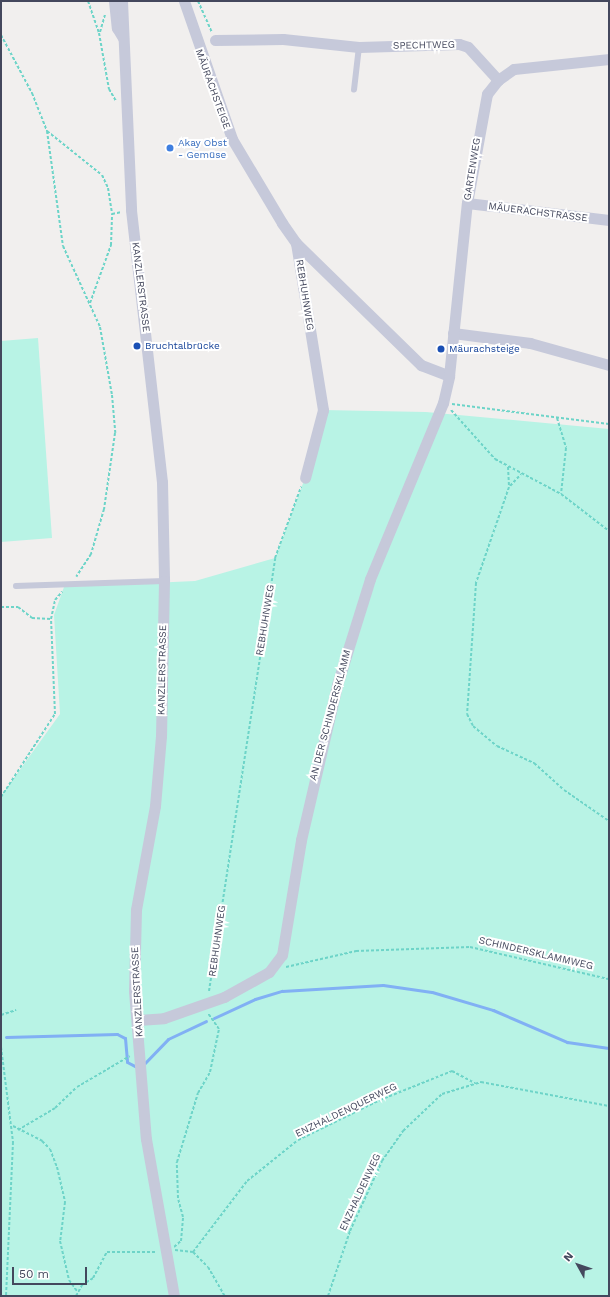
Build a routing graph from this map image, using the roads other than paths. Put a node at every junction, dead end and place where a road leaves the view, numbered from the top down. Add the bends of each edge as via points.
1 (114, 1) edge
2 (122, 1) edge
3 (184, 1) edge
4 (125, 40) junction
5 (215, 40) road end
6 (359, 47) junction
7 (609, 59) edge
8 (498, 80) junction
9 (354, 90) dead end
10 (467, 203) junction
11 (609, 220) edge
12 (296, 243) junction
13 (453, 333) junction
14 (609, 365) edge
15 (449, 376) junction
16 (305, 478) road end
17 (164, 581) junction
18 (16, 586) dead end
19 (138, 1020) junction
20 (174, 1296) edge

1 - 4 street, KANZLERSTRASSE via 117,28
2 - 4 street, KANZLERSTRASSE
3 - 12 street, MÄURACHSTEIGE via 232,139
4 - 17 street, KANZLERSTRASSE via 131,210 162,482
5 - 6 street, SPECHTWEG via 283,39
6 - 8 street, SPECHTWEG via 459,44 468,47
6 - 9 lane
7 - 8 street, GARTENWEG via 514,69
8 - 10 street, GARTENWEG via 487,94 479,124
10 - 11 street, MÄUERACHSTRASSE
10 - 13 street, GARTENWEG
12 - 15 street, MÄURACHSTEIGE via 422,365
12 - 16 street, REBHUHNWEG via 323,410
13 - 14 street via 530,343
13 - 15 street, GARTENWEG
15 - 19 street, AN DER SCHINDERSKLAMM via 443,403 355,621 319,750 300,840 286,944 269,972 207,1004 164,1018
17 - 18 lane via 71,582
17 - 19 street, KANZLERSTRASSE via 161,736 155,806 136,910 134,954
19 - 20 street, KANZLERSTRASSE via 146,1139

